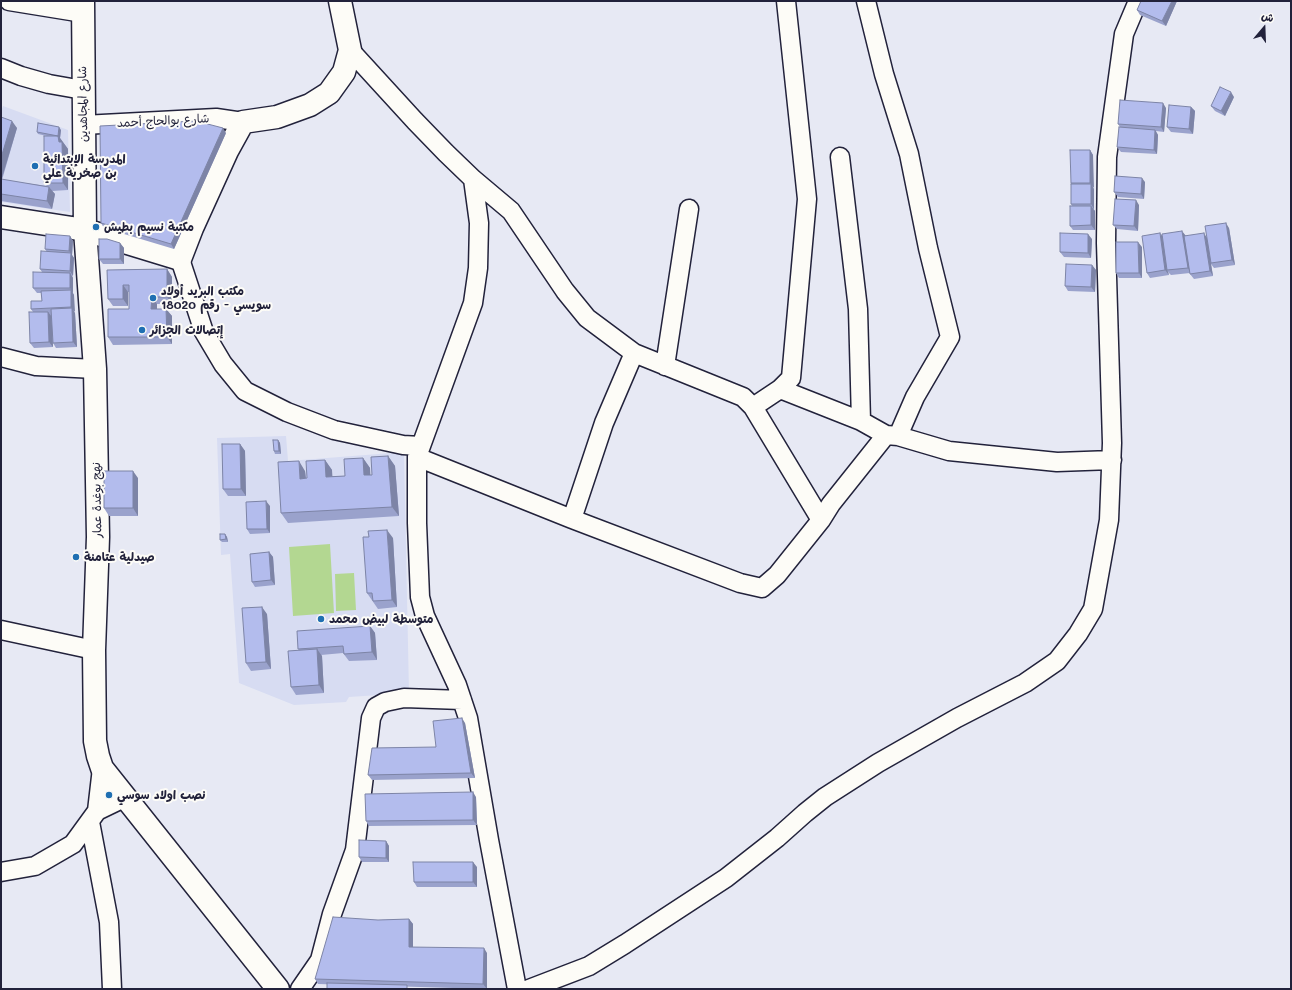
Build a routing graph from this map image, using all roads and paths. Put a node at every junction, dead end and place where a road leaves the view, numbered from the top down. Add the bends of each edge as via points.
1 (9, 1) edge
2 (340, 1) edge
3 (786, 1) edge
4 (866, 1) edge
5 (1138, 1) edge
6 (83, 7) edge
7 (350, 50) junction
8 (1, 68) edge
9 (83, 90) junction
10 (243, 122) junction
11 (83, 125) junction
12 (840, 157) dead end
13 (473, 179) junction
14 (689, 209) dead end
15 (1, 217) edge
16 (85, 230) junction
17 (180, 259) junction
18 (634, 353) junction
19 (1, 357) edge
20 (665, 366) junction
21 (95, 369) junction
22 (780, 389) junction
23 (753, 408) junction
24 (861, 421) junction
25 (892, 436) junction
26 (418, 452) junction
27 (1112, 460) junction
28 (572, 519) junction
29 (821, 520) junction
30 (1, 630) edge
31 (94, 650) junction
32 (462, 700) junction
33 (102, 768) junction
34 (126, 797) junction
35 (93, 816) junction
36 (1, 872) edge
37 (271, 986) edge
38 (112, 989) edge
39 (300, 989) edge
40 (517, 989) edge
41 (529, 989) edge

1 - 6 street
2 - 7 main road
3 - 22 street via 807,199 791,378
4 - 25 street via 884,74 909,154 928,248 950,337
5 - 27 street via 1124,34 1107,157 1106,243
6 - 9 main road, شارع المجاهدين
7 - 10 main road via 344,72 329,92 310,105 277,117
7 - 13 street
8 - 9 street via 49,84
9 - 11 main road, شارع المجاهدين
10 - 11 street, شارع بوالحاج أحمد via 216,118
10 - 17 main road via 227,151
11 - 16 main road, شارع المجاهدين
12 - 24 street via 858,309
13 - 18 street via 511,211 565,291 587,318
13 - 26 street via 479,223 478,268 473,303
14 - 20 street
15 - 16 main road
16 - 17 main road
16 - 21 main road, نهج بوغدة عمار
17 - 26 street via 204,332 223,364 246,391 287,412 334,430 403,445
18 - 20 street
18 - 28 street via 604,423
19 - 21 street via 36,366
20 - 23 street via 743,397
21 - 31 main road, نهج بوغدة عمار via 98,537
22 - 23 street
22 - 24 street
23 - 29 street
24 - 25 street
25 - 27 street via 949,451 1058,462
25 - 29 street via 831,504
26 - 28 street
26 - 32 street via 420,597
27 - 41 street via 1109,520 1093,609 1057,661 1025,682 878,763 825,797 726,878 625,944 589,966
28 - 29 street via 740,583 762,588 777,575
30 - 31 street
31 - 33 main road, نهج بوغدة عمار via 95,741
32 - 39 street via 404,698 385,702 376,707 372,718 354,850 332,914 320,960
32 - 40 street via 468,718
33 - 34 main road
33 - 35 street
34 - 35 street
34 - 37 main road
35 - 36 street via 73,844 36,866
35 - 38 street via 109,922

